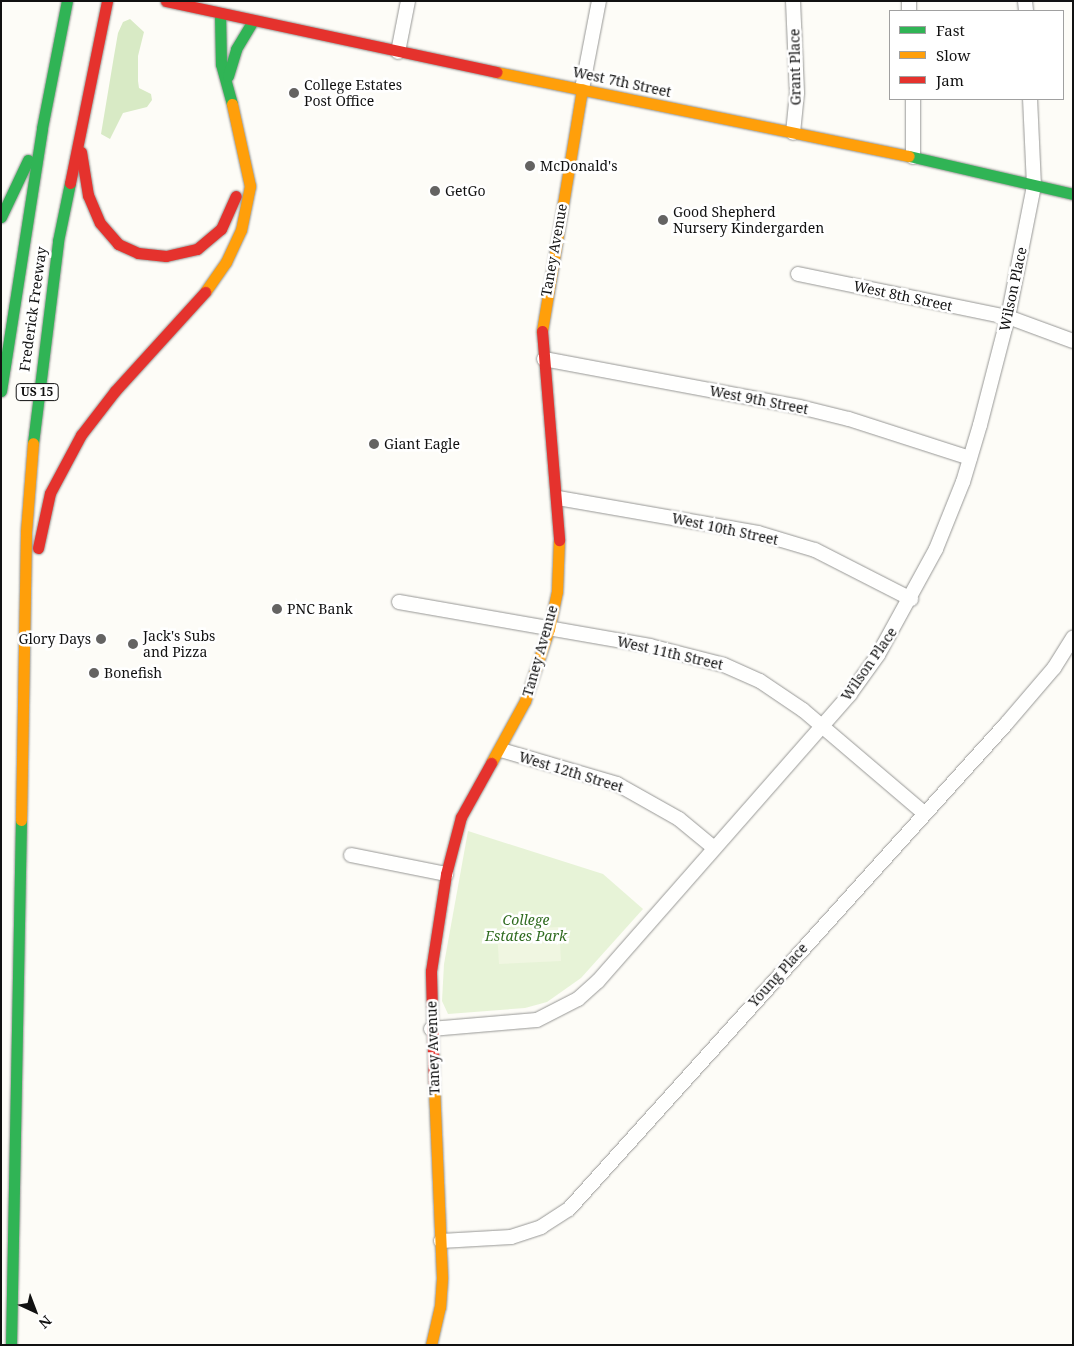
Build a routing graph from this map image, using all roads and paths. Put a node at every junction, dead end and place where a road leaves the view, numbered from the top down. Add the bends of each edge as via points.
1 (107, 1) edge
2 (166, 1) edge
3 (408, 1) edge
4 (599, 1) edge
5 (793, 1) edge
6 (66, 6) edge
7 (221, 7) edge
8 (253, 21) junction
9 (208, 41) dead end
10 (398, 52) junction
11 (227, 83) junction
12 (582, 89) junction
13 (913, 100) edge
14 (1030, 100) edge
15 (42, 128) junction
16 (224, 128) dead end
17 (793, 133) junction
18 (78, 134) junction
19 (913, 157) junction
20 (1034, 186) junction
21 (1073, 194) edge
22 (1, 216) edge
23 (798, 274) dead end
24 (1008, 317) junction
25 (1073, 341) edge
26 (544, 359) junction
27 (1, 391) edge
28 (970, 458) junction
29 (558, 498) junction
30 (911, 599) junction
31 (399, 602) dead end
32 (549, 629) junction
33 (1073, 638) edge
34 (22, 652) junction
35 (822, 725) junction
36 (501, 750) junction
37 (924, 813) junction
38 (714, 848) junction
39 (351, 855) dead end
40 (446, 874) junction
41 (431, 1029) junction
42 (441, 1241) junction
43 (12, 1345) edge
44 (431, 1345) edge

1 - 18 main road, Frederick Freeway / US 15
2 - 7 main road, West 7th Street
3 - 10 street
4 - 12 street, Taney Avenue
5 - 17 street, Grant Place via 797,93
6 - 15 main road, Frederick Freeway / US 15
7 - 8 main road, West 7th Street
7 - 9 main road via 210,26
7 - 11 main road via 221,64
8 - 10 main road, West 7th Street
8 - 11 main road via 236,49
10 - 12 main road, West 7th Street
11 - 34 main road via 250,186 241,230 226,262 197,304 94,415 68,455 50,493 42,524
12 - 17 main road, West 7th Street
12 - 26 main road, Taney Avenue via 544,307
13 - 19 street
14 - 20 street, Wilson Place
15 - 22 main road
15 - 27 main road, Frederick Freeway / US 15
16 - 18 main road via 236,172 236,196 231,212 221,229 197,249 166,256 148,255 118,244 100,223 88,195
17 - 19 main road, West 7th Street
18 - 34 main road, Frederick Freeway / US 15 via 58,241 38,391 26,532
19 - 20 main road, West 7th Street
20 - 21 main road, West 7th Street
20 - 24 street, Wilson Place
23 - 24 street, West 8th Street
24 - 25 street
24 - 28 street, Wilson Place
26 - 28 street, West 9th Street via 808,409
26 - 29 main road, Taney Avenue
28 - 30 street, Wilson Place via 936,549
29 - 30 street, West 10th Street via 758,533 815,550
29 - 32 main road, Taney Avenue via 559,564
30 - 35 street, Wilson Place via 878,655
31 - 32 street, West 11th Street
32 - 35 street, West 11th Street via 650,646 724,664 774,690
32 - 36 main road, Taney Avenue via 525,701
33 - 37 street, Young Place via 1054,668
34 - 43 main road, Frederick Freeway / US 15
35 - 37 street, West 11th Street
35 - 38 street, Wilson Place
36 - 38 street, West 12th Street via 617,784 680,819
36 - 40 main road, Taney Avenue via 470,795
37 - 42 street, Young Place via 569,1209 541,1227 518,1235
38 - 41 street, Wilson Place via 598,981 578,999 537,1020
39 - 40 street
40 - 41 main road, Taney Avenue via 432,971
41 - 42 main road, Taney Avenue
42 - 44 main road, Taney Avenue via 440,1307

